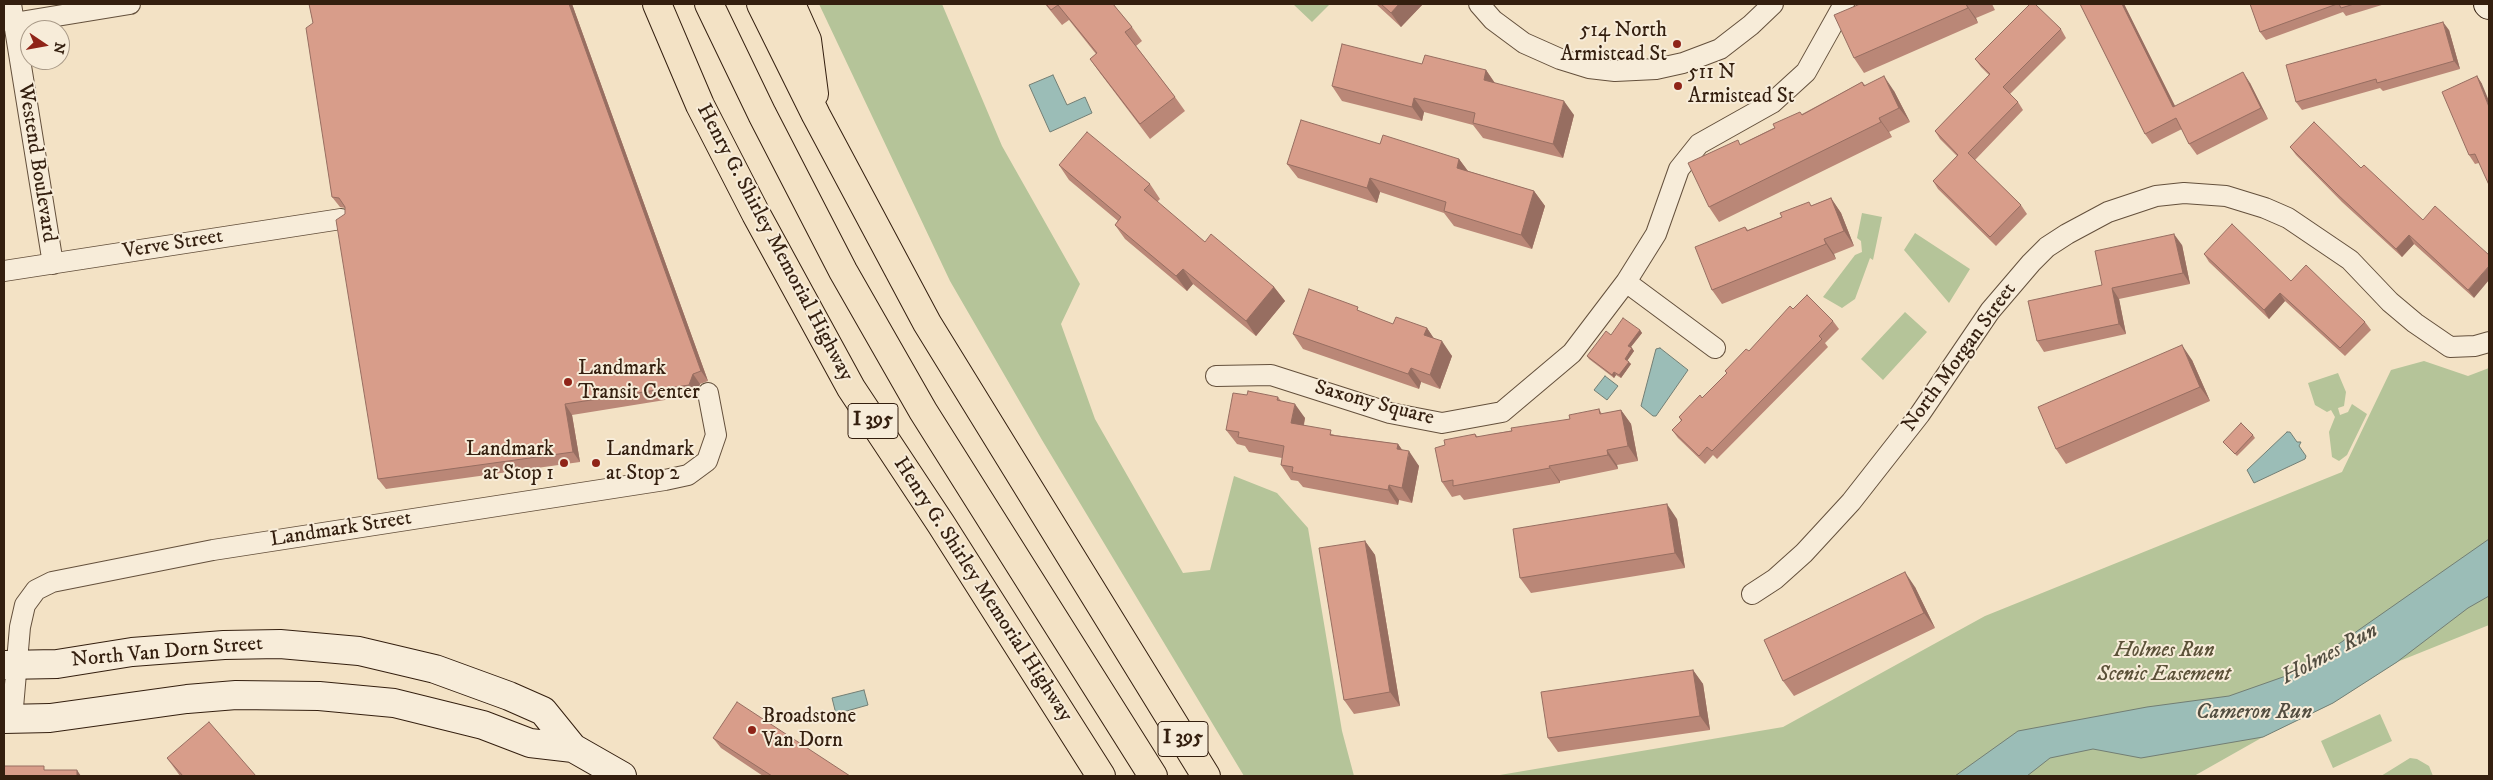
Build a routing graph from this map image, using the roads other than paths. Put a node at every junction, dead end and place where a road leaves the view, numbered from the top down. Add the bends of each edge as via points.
1 (130, 4) edge
2 (656, 4) edge
3 (709, 4) edge
4 (761, 4) edge
5 (792, 4) edge
6 (1479, 4) edge
7 (1773, 4) edge
8 (1844, 4) edge
9 (10, 15) edge
10 (816, 115) junction
11 (341, 219) edge
12 (53, 264) junction
13 (4, 271) edge
14 (1626, 282) junction
15 (2489, 342) edge
16 (1715, 348) dead end
17 (1216, 376) dead end
18 (708, 393) dead end
19 (1752, 594) dead end
20 (10, 665) edge
21 (8, 719) edge
22 (574, 748) junction
23 (622, 776) edge
24 (1101, 776) edge
25 (1153, 776) edge
26 (1206, 776) edge

1 - 9 street
2 - 24 highway, Henry G. Shirley Memorial Highway / I 395 via 700,105 851,388 942,524
3 - 25 highway via 843,271 914,395
4 - 10 highway, I 395
5 - 10 highway via 807,40
6 - 7 street via 1493,20 1524,43 1560,59 1614,71 1656,69 1720,49
8 - 14 street, Saxony Square via 1806,72 1772,103 1698,144 1679,169 1656,234
9 - 12 street, Westend Boulevard
10 - 26 highway, I 395 via 927,323
11 - 12 street, Verve Street
12 - 13 street, Verve Street
14 - 16 street
14 - 17 street, Saxony Square via 1572,353 1502,412 1442,423 1390,413 1271,375
15 - 19 street, North Morgan Street via 2450,347 2415,324 2350,260 2288,218 2264,208 2226,196 2184,193 2156,196 2108,212 2047,247 2031,263 1990,311 1920,414 1851,502 1804,553
18 - 20 street, Landmark Street via 716,435 707,461 688,475 213,550 52,582 36,590 24,605
20 - 21 street, Landmark Street
20 - 22 main road, North Van Dorn Street via 57,664 132,652 224,644 280,644 359,651 435,669 543,711
21 - 22 main road, North Van Dorn Street via 50,718 236,695 319,696 403,705 484,725 530,743
22 - 23 main road, North Van Dorn Street

